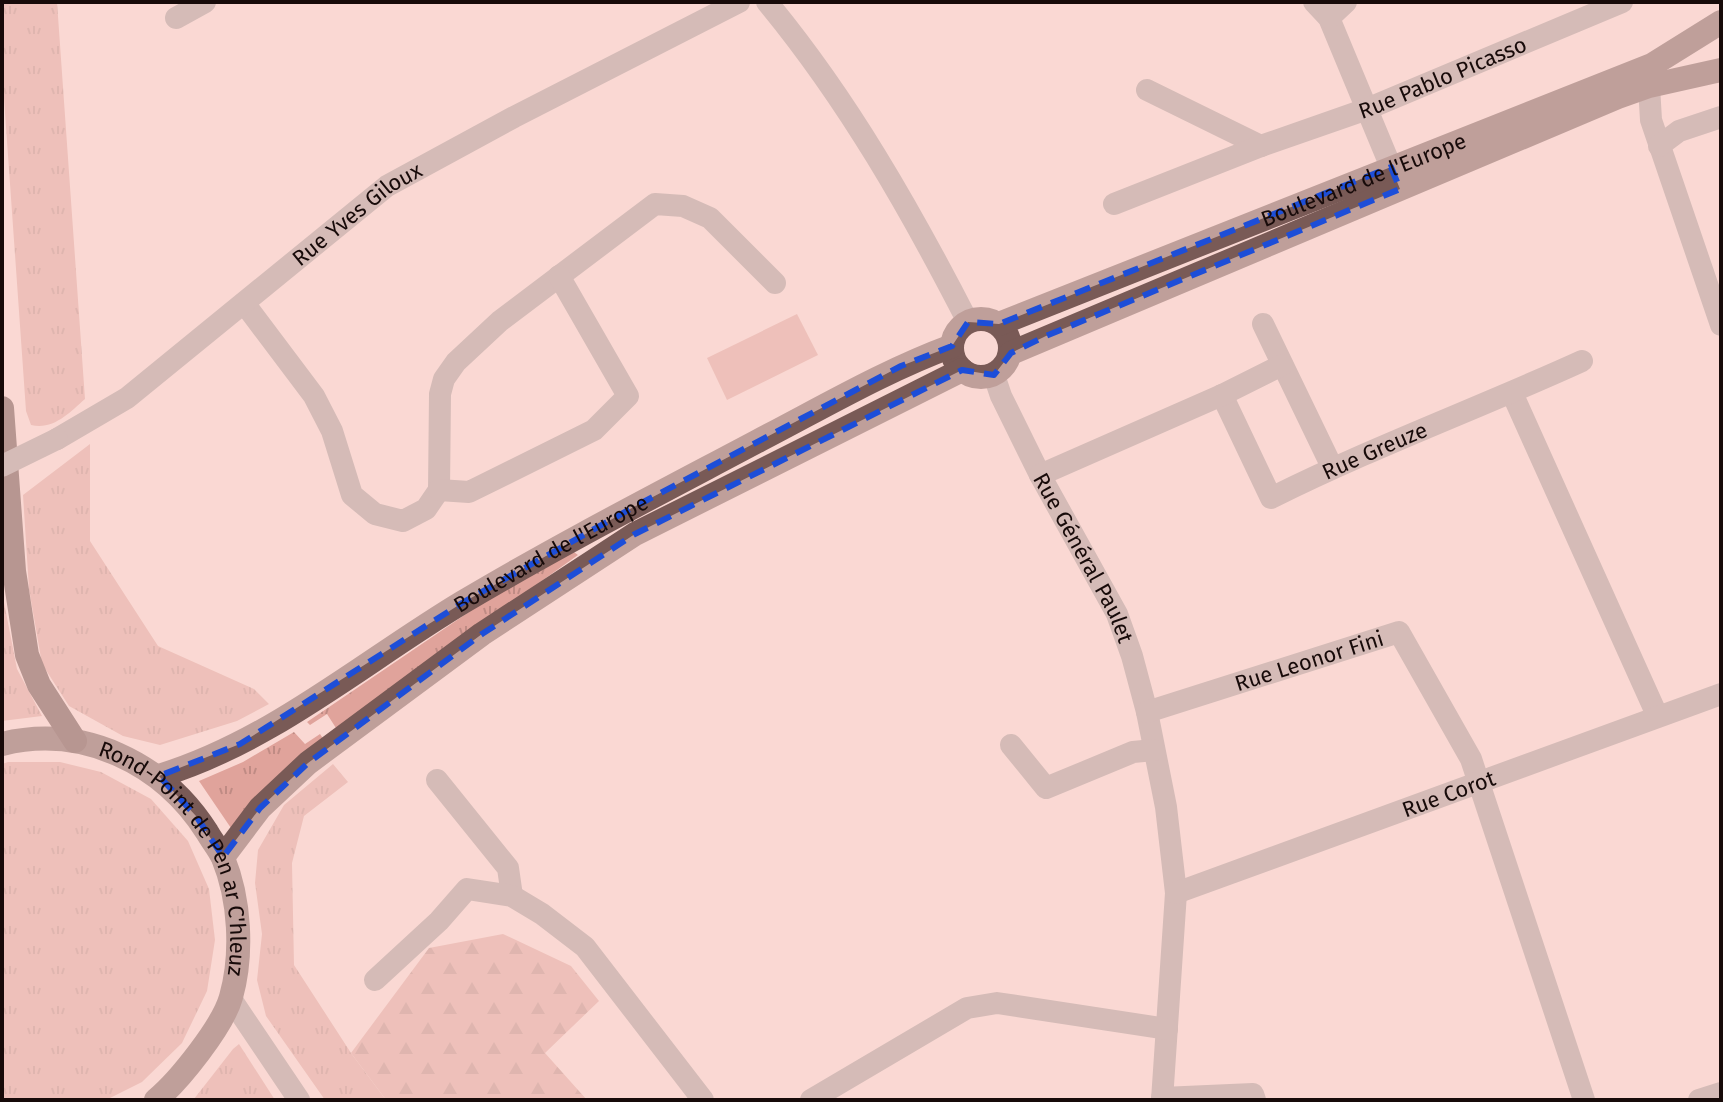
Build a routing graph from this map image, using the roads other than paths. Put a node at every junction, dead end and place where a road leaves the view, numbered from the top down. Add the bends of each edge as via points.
1 (205, 2) edge
2 (739, 2) edge
3 (767, 2) edge
4 (1622, 2) edge
5 (1329, 7) edge
6 (176, 18) dead end
7 (1721, 22) edge
8 (1721, 70) edge
9 (1649, 86) junction
10 (1147, 90) dead end
11 (1367, 109) junction
12 (1721, 117) edge
13 (1261, 146) junction
14 (1659, 146) junction
15 (1396, 178) junction
16 (1114, 204) dead end
17 (559, 276) junction
18 (775, 283) dead end
19 (244, 303) junction
20 (968, 322) junction
21 (999, 324) junction
22 (1263, 324) dead end
23 (1721, 325) edge
24 (952, 346) junction
25 (1011, 353) junction
26 (1582, 361) dead end
27 (1282, 365) junction
28 (962, 370) junction
29 (994, 375) junction
30 (1512, 393) junction
31 (1222, 395) junction
32 (2, 408) edge
33 (2, 466) edge
34 (1332, 467) junction
35 (1040, 475) junction
36 (439, 490) junction
37 (1721, 694) edge
38 (1147, 712) junction
39 (1657, 715) junction
40 (75, 741) junction
41 (2, 744) edge
42 (1011, 745) dead end
43 (1154, 750) junction
44 (159, 776) junction
45 (437, 780) dead end
46 (1480, 783) junction
47 (223, 857) junction
48 (1176, 893) junction
49 (512, 896) junction
50 (375, 980) dead end
51 (231, 999) junction
52 (1167, 1029) junction
53 (1721, 1093) edge
54 (1162, 1099) edge
55 (159, 1100) edge
56 (299, 1100) edge
57 (703, 1100) edge
58 (811, 1100) edge
59 (1255, 1100) edge
60 (1584, 1100) edge
61 (1699, 1100) edge

1 - 6 street
2 - 19 street, Rue Yves Giloux via 387,186
3 - 20 street via 895,183
4 - 11 street, Rue Pablo Picasso
5 - 11 street
7 - 15 main road, Boulevard de l'Europe via 1652,65
8 - 9 main road, Boulevard de l'Europe
9 - 14 street
9 - 15 main road, Boulevard de l'Europe
10 - 13 street
11 - 13 street, Rue Pablo Picasso
11 - 15 street
12 - 14 street via 1679,131
13 - 16 street, Rue Pablo Picasso
14 - 23 street
15 - 21 main road, Boulevard de l'Europe
15 - 25 main road, Boulevard de l'Europe
17 - 18 street via 655,204 683,206 710,218
17 - 36 street via 500,321 444,379
17 - 36 street via 628,396 594,430 566,444 469,492
19 - 33 street, Rue Yves Giloux, bridge via 127,398
19 - 36 street via 314,396 332,431 352,495 375,514 403,521 426,509
20 - 21 main road via 978,318
20 - 24 main road
21 - 25 main road via 1010,340
22 - 27 street
24 - 28 main road
24 - 44 main road, Boulevard de l'Europe via 901,366 462,603 240,744
25 - 29 main road
26 - 30 street, Rue Greuze
27 - 31 street
27 - 34 street
28 - 29 main road via 977,377
28 - 47 main road, Boulevard de l'Europe via 635,534 482,634 308,763 260,808
29 - 35 street, Rue Général Paulet
30 - 34 street, Rue Greuze
30 - 39 street
31 - 34 street, Rue Greuze via 1271,498
31 - 35 street
32 - 40 highway via 14,571 27,655 39,685
35 - 38 street, Rue Général Paulet via 1117,614
37 - 39 street, Rue Corot
38 - 43 street, Rue Général Paulet
38 - 46 street, Rue Leonor Fini via 1399,632
39 - 46 street, Rue Corot
40 - 41 main road, Rond-Point de Pen ar C'hleuz via 22,739
40 - 44 main road, Rond-Point de Pen ar C'hleuz via 119,753
42 - 43 street via 1046,788 1133,752
43 - 48 street, Rue Général Paulet
44 - 47 main road, Rond-Point de Pen ar C'hleuz via 196,816
45 - 49 street via 508,868
46 - 48 street, Rue Corot
46 - 60 street
47 - 51 main road, Rond-Point de Pen ar C'hleuz via 236,903
48 - 52 street, Rue Général Paulet
49 - 50 street via 467,889
49 - 57 street via 585,947
51 - 55 main road, Rond-Point de Pen ar C'hleuz via 200,1054
51 - 56 street
52 - 54 street, Rue Général Paulet
52 - 58 street via 997,1003 967,1008
53 - 61 street
54 - 59 street via 1253,1094

